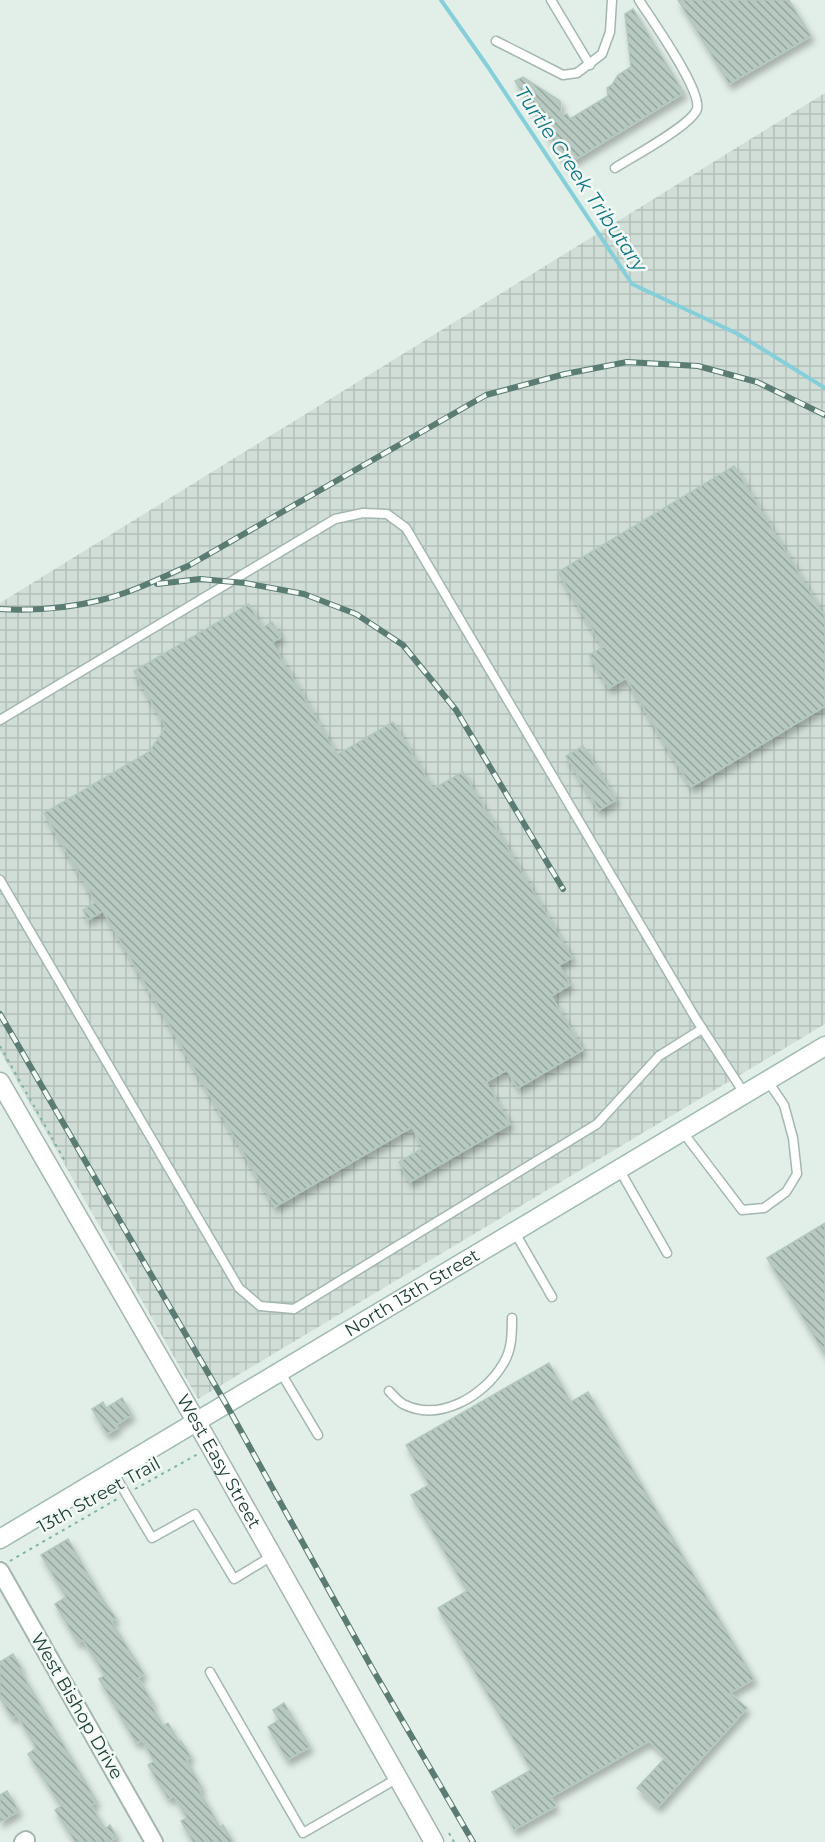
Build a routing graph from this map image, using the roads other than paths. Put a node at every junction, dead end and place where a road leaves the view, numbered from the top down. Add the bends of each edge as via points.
1 (551, 0) edge
2 (612, 0) edge
3 (639, 0) edge
4 (496, 41) dead end
5 (591, 65) junction
6 (615, 168) dead end
7 (0, 720) edge
8 (0, 880) edge
9 (702, 1029) junction
10 (821, 1051) edge
11 (767, 1080) junction
12 (0, 1082) edge
13 (744, 1093) junction
14 (681, 1131) junction
15 (619, 1168) junction
16 (514, 1231) junction
17 (667, 1253) dead end
18 (552, 1297) dead end
19 (512, 1318) dead end
20 (281, 1373) junction
21 (389, 1391) dead end
22 (196, 1422) junction
23 (318, 1435) dead end
24 (112, 1472) junction
25 (0, 1539) edge
26 (272, 1556) junction
27 (5, 1566) edge
28 (210, 1672) dead end
29 (398, 1778) junction
30 (154, 1842) edge
31 (434, 1842) edge

1 - 5 lane
2 - 5 lane via 607,42
3 - 6 lane via 691,82 697,110 686,123
4 - 5 lane via 563,75
7 - 9 lane via 335,519 363,513 387,514 406,528
8 - 9 lane via 238,1288 260,1306 294,1310 597,1124 659,1056
9 - 13 lane
10 - 11 main road, North 13th Street
11 - 13 main road, North 13th Street
11 - 14 lane via 784,1105 793,1138 796,1174 786,1192 764,1208 742,1210
12 - 22 main road, West Easy Street
13 - 14 main road, North 13th Street
14 - 15 main road, North 13th Street
15 - 16 main road, North 13th Street
15 - 17 lane
16 - 18 lane
16 - 20 main road, North 13th Street
19 - 21 lane via 511,1343 504,1363 492,1380 471,1397 433,1409 403,1403
20 - 22 main road, North 13th Street
20 - 23 lane
22 - 24 main road, North 13th Street
22 - 26 main road, West Easy Street
24 - 25 main road, North 13th Street
24 - 26 lane via 152,1538 195,1514 234,1579
26 - 29 main road, West Easy Street
27 - 30 street, West Bishop Drive
28 - 29 lane via 303,1833
29 - 31 main road, West Easy Street

